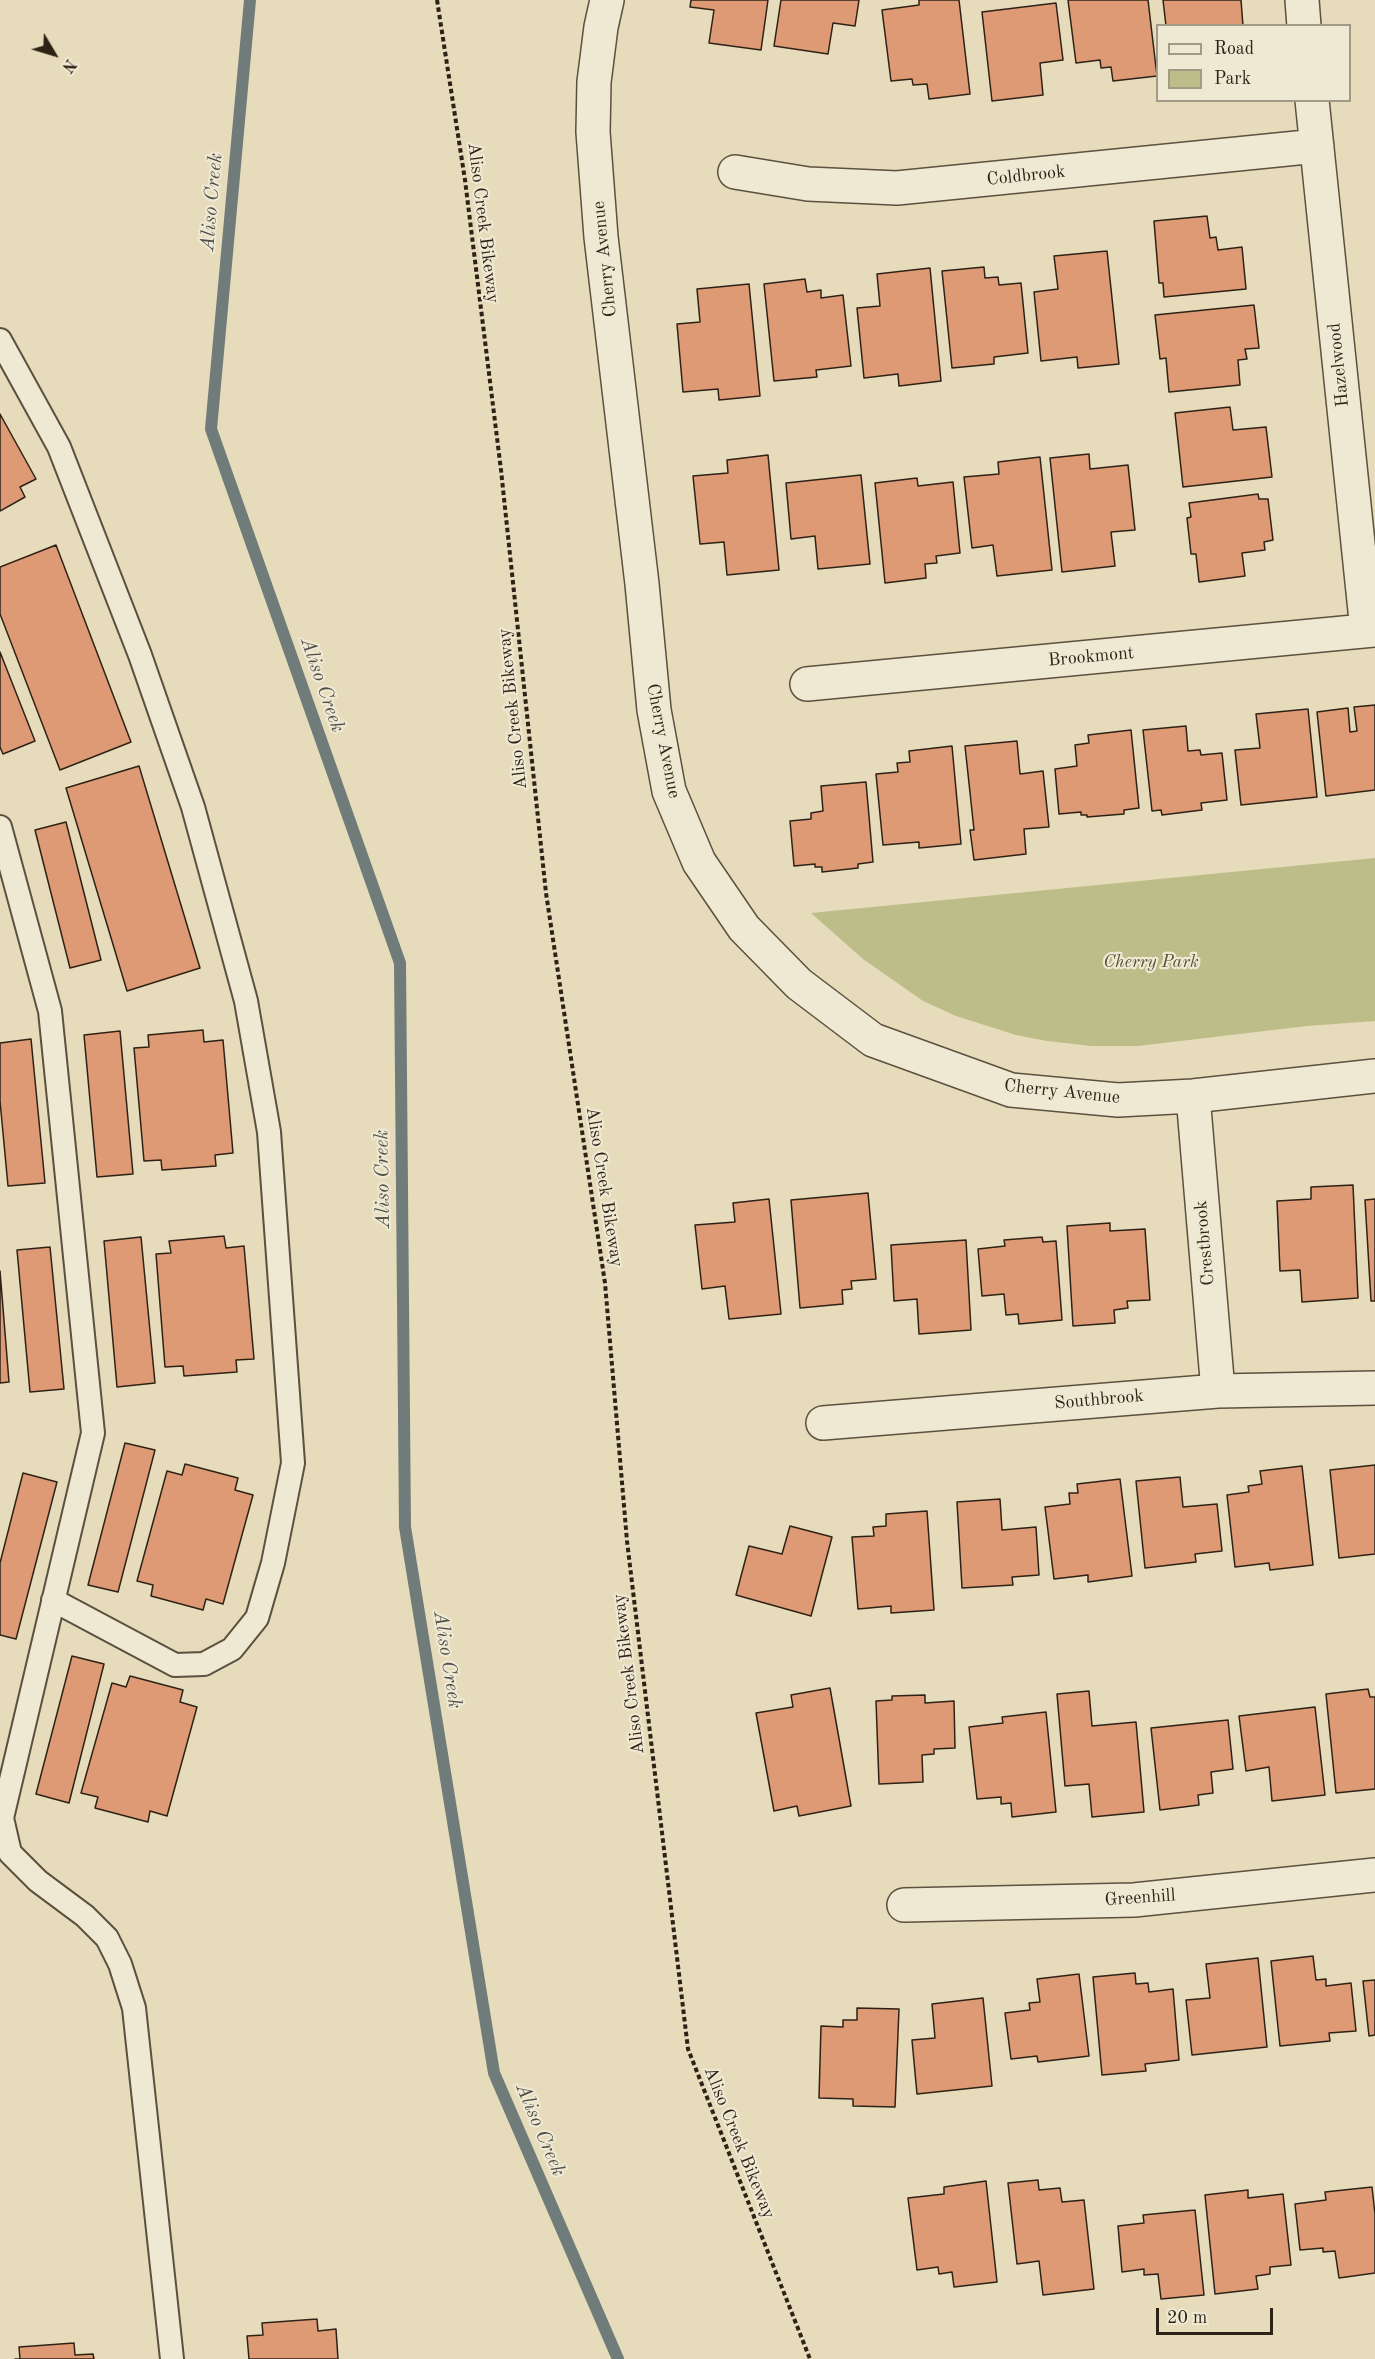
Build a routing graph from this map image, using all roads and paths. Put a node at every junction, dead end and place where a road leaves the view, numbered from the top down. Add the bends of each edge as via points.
1 (437, 0) edge
2 (607, 0) edge
3 (1302, 0) edge
4 (1304, 24) edge
5 (1312, 102) edge
6 (1317, 146) junction
7 (735, 172) dead end
8 (0, 340) edge
9 (1371, 630) edge
10 (807, 684) dead end
11 (0, 827) edge
12 (1375, 1076) edge
13 (1193, 1096) junction
14 (1375, 1388) edge
15 (1218, 1390) junction
16 (823, 1423) dead end
17 (53, 1600) junction
18 (1375, 1875) edge
19 (904, 1905) dead end
20 (172, 2359) edge
21 (810, 2359) edge

1 - 21 path, Aliso Creek Bikeway via 465,180 500,458 546,893 605,1283 627,1541 688,2049
2 - 13 street, Cherry Avenue via 594,82 593,132 601,237 654,710 669,791 699,862 759,944 799,984 873,1040 1011,1090 1118,1100
3 - 4 street
5 - 6 street, Hazelwood
6 - 7 street, Coldbrook via 897,188 808,184
6 - 9 street, Hazelwood
8 - 17 lane via 59,447 140,655 193,807 246,1001 269,1132 293,1463 273,1563 257,1618 232,1648 204,1664 175,1665
9 - 10 street, Brookmont
11 - 17 lane via 50,1011 93,1433
12 - 13 street, Cherry Avenue
13 - 15 street, Crestbrook
14 - 15 street, Southbrook
15 - 16 street, Southbrook
17 - 20 lane via 2,1818 10,1853 22,1868 85,1916 106,1938 120,1964 134,2008
18 - 19 street, Greenhill via 1134,1900

